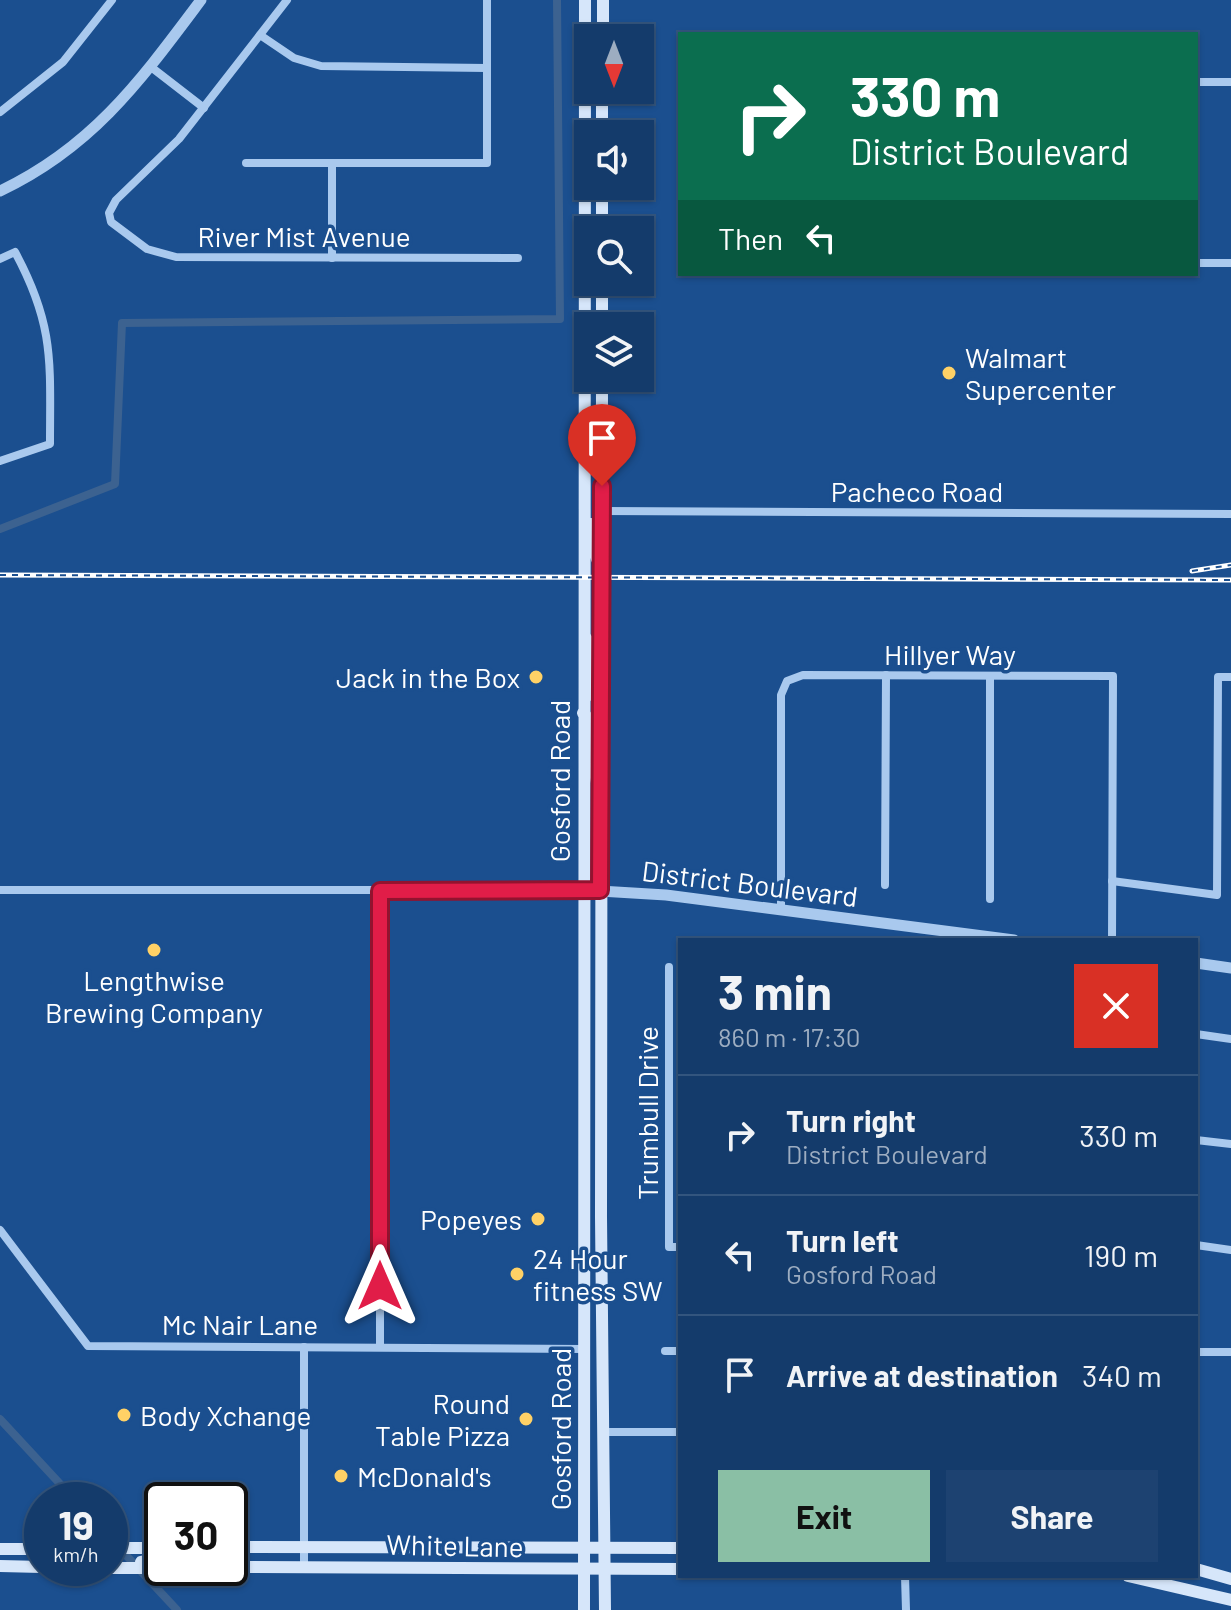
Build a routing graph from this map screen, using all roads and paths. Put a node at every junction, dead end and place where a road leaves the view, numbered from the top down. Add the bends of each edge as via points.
1 (112, 0) edge
2 (201, 0) edge
3 (287, 0) edge
4 (487, 0) edge
5 (585, 0) edge
6 (603, 0) edge
7 (603, 24) edge
8 (260, 35) junction
9 (151, 67) junction
10 (487, 68) junction
11 (1198, 82) edge
12 (1231, 82) edge
13 (204, 108) junction
14 (0, 112) edge
15 (246, 163) dead end
16 (332, 163) junction
17 (0, 191) edge
18 (332, 258) junction
19 (518, 258) dead end
20 (0, 259) edge
21 (1198, 263) edge
22 (1231, 263) edge
23 (602, 392) edge
24 (584, 437) junction
25 (0, 461) edge
26 (584, 507) junction
27 (602, 511) junction
28 (1231, 514) edge
29 (602, 571) junction
30 (584, 634) junction
31 (886, 675) junction
32 (990, 676) junction
33 (1231, 677) edge
34 (602, 710) junction
35 (583, 713) junction
36 (602, 796) junction
37 (1112, 881) junction
38 (885, 885) dead end
39 (0, 890) edge
40 (583, 890) junction
41 (600, 890) junction
42 (380, 891) junction
43 (990, 899) dead end
44 (781, 910) junction
45 (965, 937) edge
46 (1112, 938) edge
47 (1198, 963) edge
48 (669, 967) dead end
49 (1231, 968) edge
50 (1198, 1034) edge
51 (1231, 1039) edge
52 (669, 1072) junction
53 (678, 1073) edge
54 (584, 1098) junction
55 (1198, 1140) edge
56 (1231, 1144) edge
57 (601, 1217) junction
58 (0, 1230) edge
59 (1198, 1245) edge
60 (678, 1247) edge
61 (1231, 1250) edge
62 (304, 1347) junction
63 (380, 1347) junction
64 (583, 1349) junction
65 (665, 1351) dead end
66 (678, 1351) edge
67 (1198, 1352) edge
68 (1231, 1352) edge
69 (603, 1426) junction
70 (678, 1432) edge
71 (248, 1547) edge
72 (305, 1547) junction
73 (585, 1547) junction
74 (605, 1548) junction
75 (678, 1548) edge
76 (0, 1549) edge
77 (24, 1549) edge
78 (0, 1566) edge
79 (304, 1566) junction
80 (24, 1567) edge
81 (248, 1567) edge
82 (678, 1569) edge
83 (584, 1570) junction
84 (605, 1570) junction
85 (1198, 1570) edge
86 (905, 1578) edge
87 (1137, 1578) edge
88 (1231, 1579) edge
89 (1231, 1600) edge
90 (584, 1610) edge
91 (605, 1610) edge
92 (906, 1610) edge

1 - 14 street via 63,62
2 - 9 street
3 - 8 street
4 - 10 street
5 - 24 main road, Gosford Road
6 - 7 main road
8 - 10 street via 294,58 321,66
8 - 13 street
9 - 13 street
9 - 17 street via 88,136
10 - 16 street via 487,163
11 - 12 street
13 - 18 street, River Mist Avenue via 159,162 116,200 111,222 134,242 176,257
15 - 16 street
16 - 18 street
18 - 19 street, River Mist Avenue
20 - 25 street via 15,252 38,296 48,335 50,444
21 - 22 street
23 - 27 main road, Gosford Road
24 - 26 main road, Gosford Road
24 - 27 main road via 592,459 592,495
26 - 29 main road
26 - 30 main road, Gosford Road
27 - 28 street, Pacheco Road
27 - 29 main road, Gosford Road
29 - 34 main road, Gosford Road
30 - 34 main road via 594,650 594,703
30 - 35 main road, Gosford Road
31 - 32 street, Hillyer Way
31 - 38 street
31 - 44 street, Hillyer Way via 803,675 787,681 781,695
32 - 37 street, Hillyer Way via 1113,676
32 - 43 street
33 - 37 street via 1218,677 1217,895
34 - 36 main road, Gosford Road
35 - 36 main road via 592,725 593,775
35 - 40 main road, Gosford Road
36 - 41 main road, Gosford Road
37 - 46 street
39 - 42 street, District Boulevard
40 - 41 street, District Boulevard
40 - 42 street, District Boulevard
40 - 54 main road, Gosford Road
41 - 44 street, District Boulevard
41 - 57 main road, Gosford Road
42 - 63 street
44 - 45 street, District Boulevard
47 - 49 street
48 - 52 street, Trumbull Drive
50 - 51 street
52 - 53 street
52 - 60 street, Trumbull Drive via 669,1247
54 - 57 main road via 591,1108 593,1182
54 - 64 main road, Gosford Road
55 - 56 street
57 - 69 main road, Gosford Road
58 - 62 street, Mc Nair Lane via 88,1346
59 - 61 street
62 - 63 street, Mc Nair Lane
62 - 72 street
63 - 64 street, Mc Nair Lane
64 - 69 main road via 594,1363
64 - 73 main road, Gosford Road
65 - 66 street
67 - 68 street
69 - 70 street
69 - 74 main road, Gosford Road
71 - 72 main road, White Lane
72 - 73 main road, White Lane
72 - 79 street
73 - 74 main road, White Lane
73 - 83 main road, Gosford Road
74 - 75 main road, White Lane
74 - 84 main road, Gosford Road
76 - 77 main road
78 - 80 main road
79 - 81 main road, White Lane
79 - 83 main road, White Lane
82 - 84 main road, White Lane
83 - 84 main road, White Lane
83 - 90 main road, Gosford Road
84 - 91 main road, Gosford Road
85 - 88 main road
86 - 92 street
87 - 89 main road

